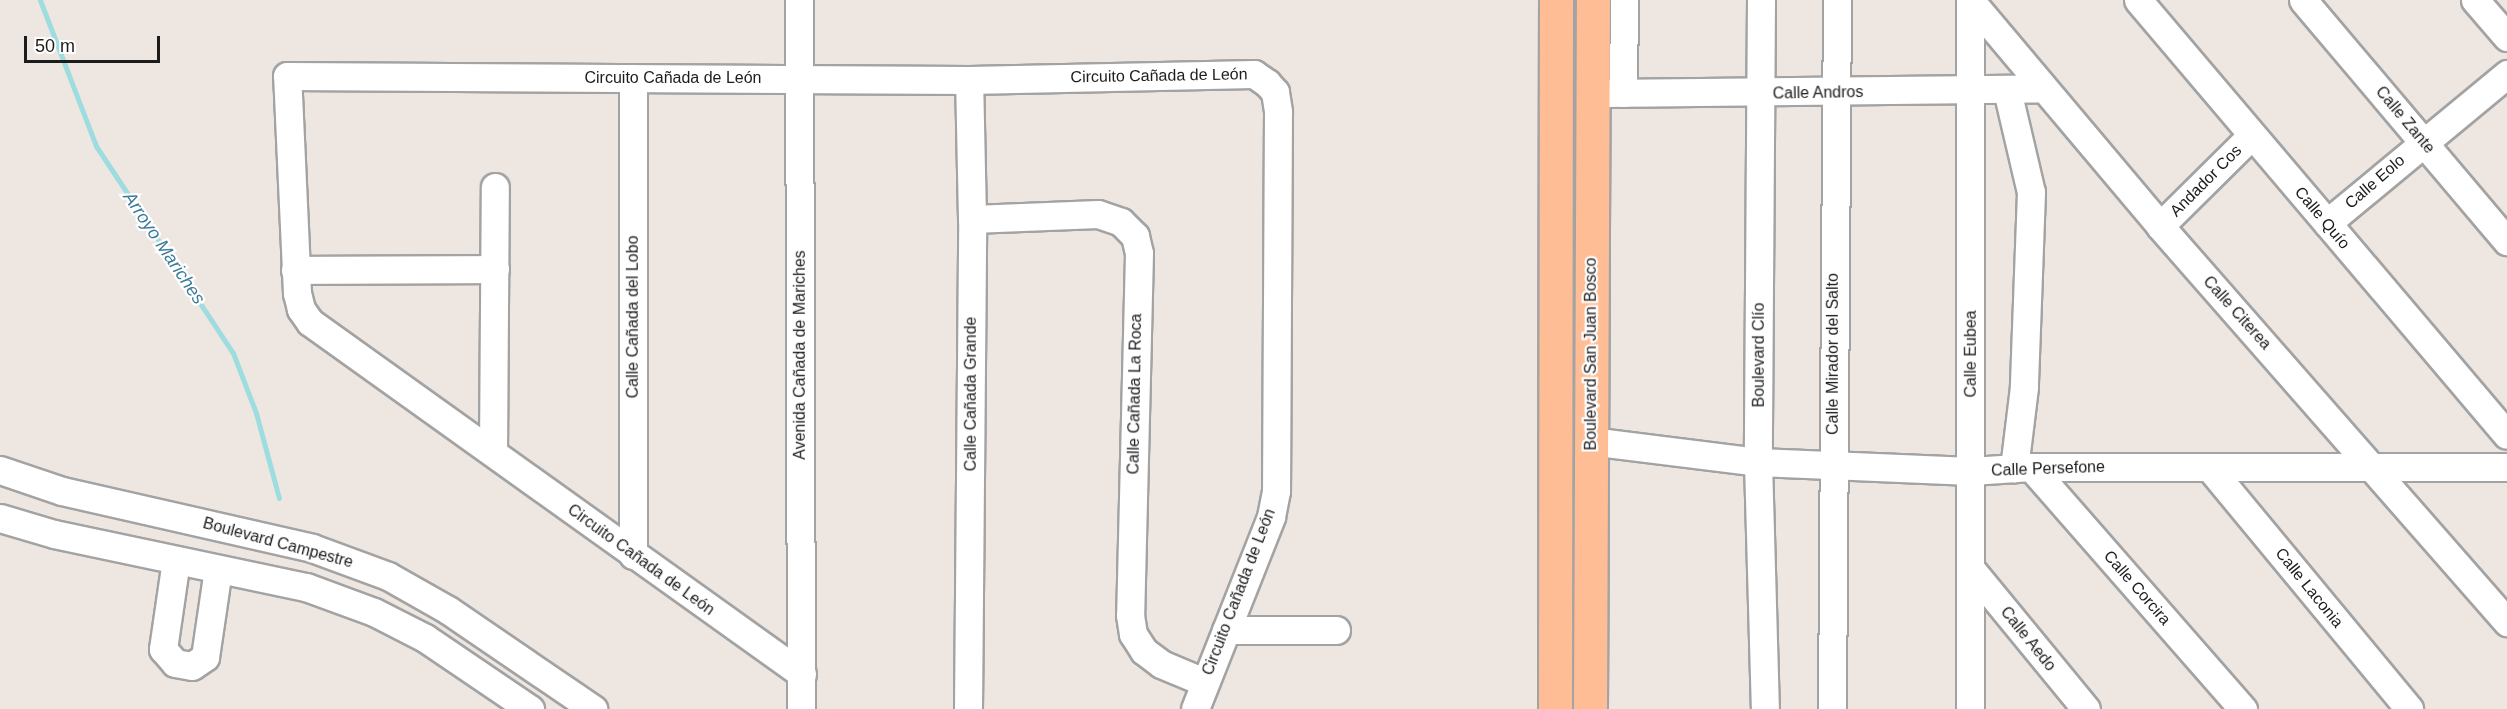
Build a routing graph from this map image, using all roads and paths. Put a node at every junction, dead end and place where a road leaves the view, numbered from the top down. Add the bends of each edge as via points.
1 (799, 0) edge
2 (1556, 0) edge
3 (1593, 0) edge
4 (1624, 0) edge
5 (1761, 0) edge
6 (1837, 0) edge
7 (1971, 0) edge
8 (2138, 0) edge
9 (2303, 0) edge
10 (2475, 0) edge
11 (2507, 37) edge
12 (2507, 74) edge
13 (633, 78) junction
14 (798, 78) junction
15 (969, 80) junction
16 (2043, 88) junction
17 (1971, 90) junction
18 (2007, 90) junction
19 (1836, 92) junction
20 (1608, 93) junction
21 (1760, 94) junction
22 (2252, 135) junction
23 (2423, 141) junction
24 (495, 188) dead end
25 (972, 219) junction
26 (2327, 223) junction
27 (2160, 226) junction
28 (2507, 241) edge
29 (495, 269) junction
30 (295, 270) junction
31 (2507, 435) edge
32 (1590, 441) junction
33 (493, 452) junction
34 (1758, 462) junction
35 (1832, 466) junction
36 (2209, 467) junction
37 (2507, 467) edge
38 (2022, 468) junction
39 (2374, 468) junction
40 (0, 470) edge
41 (1971, 471) junction
42 (131, 507) junction
43 (0, 518) edge
44 (124, 548) junction
45 (633, 555) junction
46 (176, 560) junction
47 (218, 569) junction
48 (1971, 569) junction
49 (2507, 622) edge
50 (1226, 630) junction
51 (1336, 630) dead end
52 (802, 675) junction
53 (1204, 682) junction
54 (2400, 706) edge
55 (530, 709) edge
56 (593, 709) edge
57 (801, 709) edge
58 (968, 709) edge
59 (1195, 709) edge
60 (1555, 709) edge
61 (1590, 709) edge
62 (1765, 709) edge
63 (1832, 709) edge
64 (1970, 709) edge
65 (2086, 709) edge
66 (2243, 709) edge

1 - 14 street, Avenida Cañada de Mariches
2 - 60 main road
3 - 20 main road, Boulevard San Juan Bosco
4 - 20 street
5 - 21 street, Boulevard Clío
6 - 19 street, Calle Mirador del Salto
7 - 16 street, Calle Citerea
7 - 17 street, Calle Eubea
8 - 22 street, Calle Quío
9 - 23 street, Calle Zante
10 - 11 street
12 - 23 street, Calle Eolo
13 - 14 street, Circuito Cañada de León
13 - 30 street, Circuito Cañada de León via 287,76
13 - 45 street, Calle Cañada del Lobo
14 - 15 street, Circuito Cañada de León
14 - 52 street, Avenida Cañada de Mariches
15 - 25 street, Calle Cañada Grande
15 - 50 street, Circuito Cañada de León via 1254,74 1275,92 1276,491 1272,518
16 - 18 street, Calle Andros
16 - 27 street, Calle Citerea
17 - 18 street, Calle Andros
17 - 19 street, Calle Andros
17 - 41 street, Calle Eubea
18 - 38 street via 2031,192
19 - 21 street, Calle Andros
19 - 35 street, Calle Mirador del Salto
20 - 21 street, Calle Andros
20 - 32 main road, Boulevard San Juan Bosco
21 - 34 street, Boulevard Clío
22 - 26 street, Calle Quío
22 - 27 street, Andador Cos
23 - 26 street, Calle Eolo
23 - 28 street, Calle Zante
24 - 29 street
25 - 53 street, Calle Cañada La Roca via 1098,214 1121,222 1135,236 1139,253 1130,615 1133,634 1144,651 1161,664
25 - 58 street, Calle Cañada Grande
26 - 31 street, Calle Quío
27 - 39 street, Calle Citerea
29 - 30 street
29 - 33 street
30 - 33 street, Circuito Cañada de León via 301,309 310,322
32 - 34 street, Calle Persefone
32 - 61 main road, Boulevard San Juan Bosco
33 - 45 street, Circuito Cañada de León
34 - 35 street, Calle Persefone
34 - 62 street, Boulevard Clío
35 - 41 street, Calle Persefone
35 - 63 street, Calle Mirador del Salto
36 - 38 street, Calle Persefone
36 - 39 street, Calle Persefone
36 - 54 street, Calle Laconia
37 - 39 street, Calle Persefone
38 - 41 street, Calle Persefone
38 - 66 street, Calle Corcira
39 - 49 street, Calle Citerea
40 - 42 street, Boulevard Campestre via 62,491
41 - 48 street, Calle Eubea
42 - 44 street
42 - 56 street, Boulevard Campestre via 312,548 388,576 448,610
43 - 44 street
44 - 46 street
45 - 52 street, Circuito Cañada de León
46 - 47 street
46 - 47 street via 163,649 176,663 192,666 205,657
47 - 55 street via 306,587 374,612 425,638
48 - 64 street, Calle Eubea
48 - 65 street, Calle Aedo
50 - 51 street
50 - 53 street, Circuito Cañada de León
52 - 57 street, Avenida Cañada de Mariches
53 - 59 street, Circuito Cañada de León

